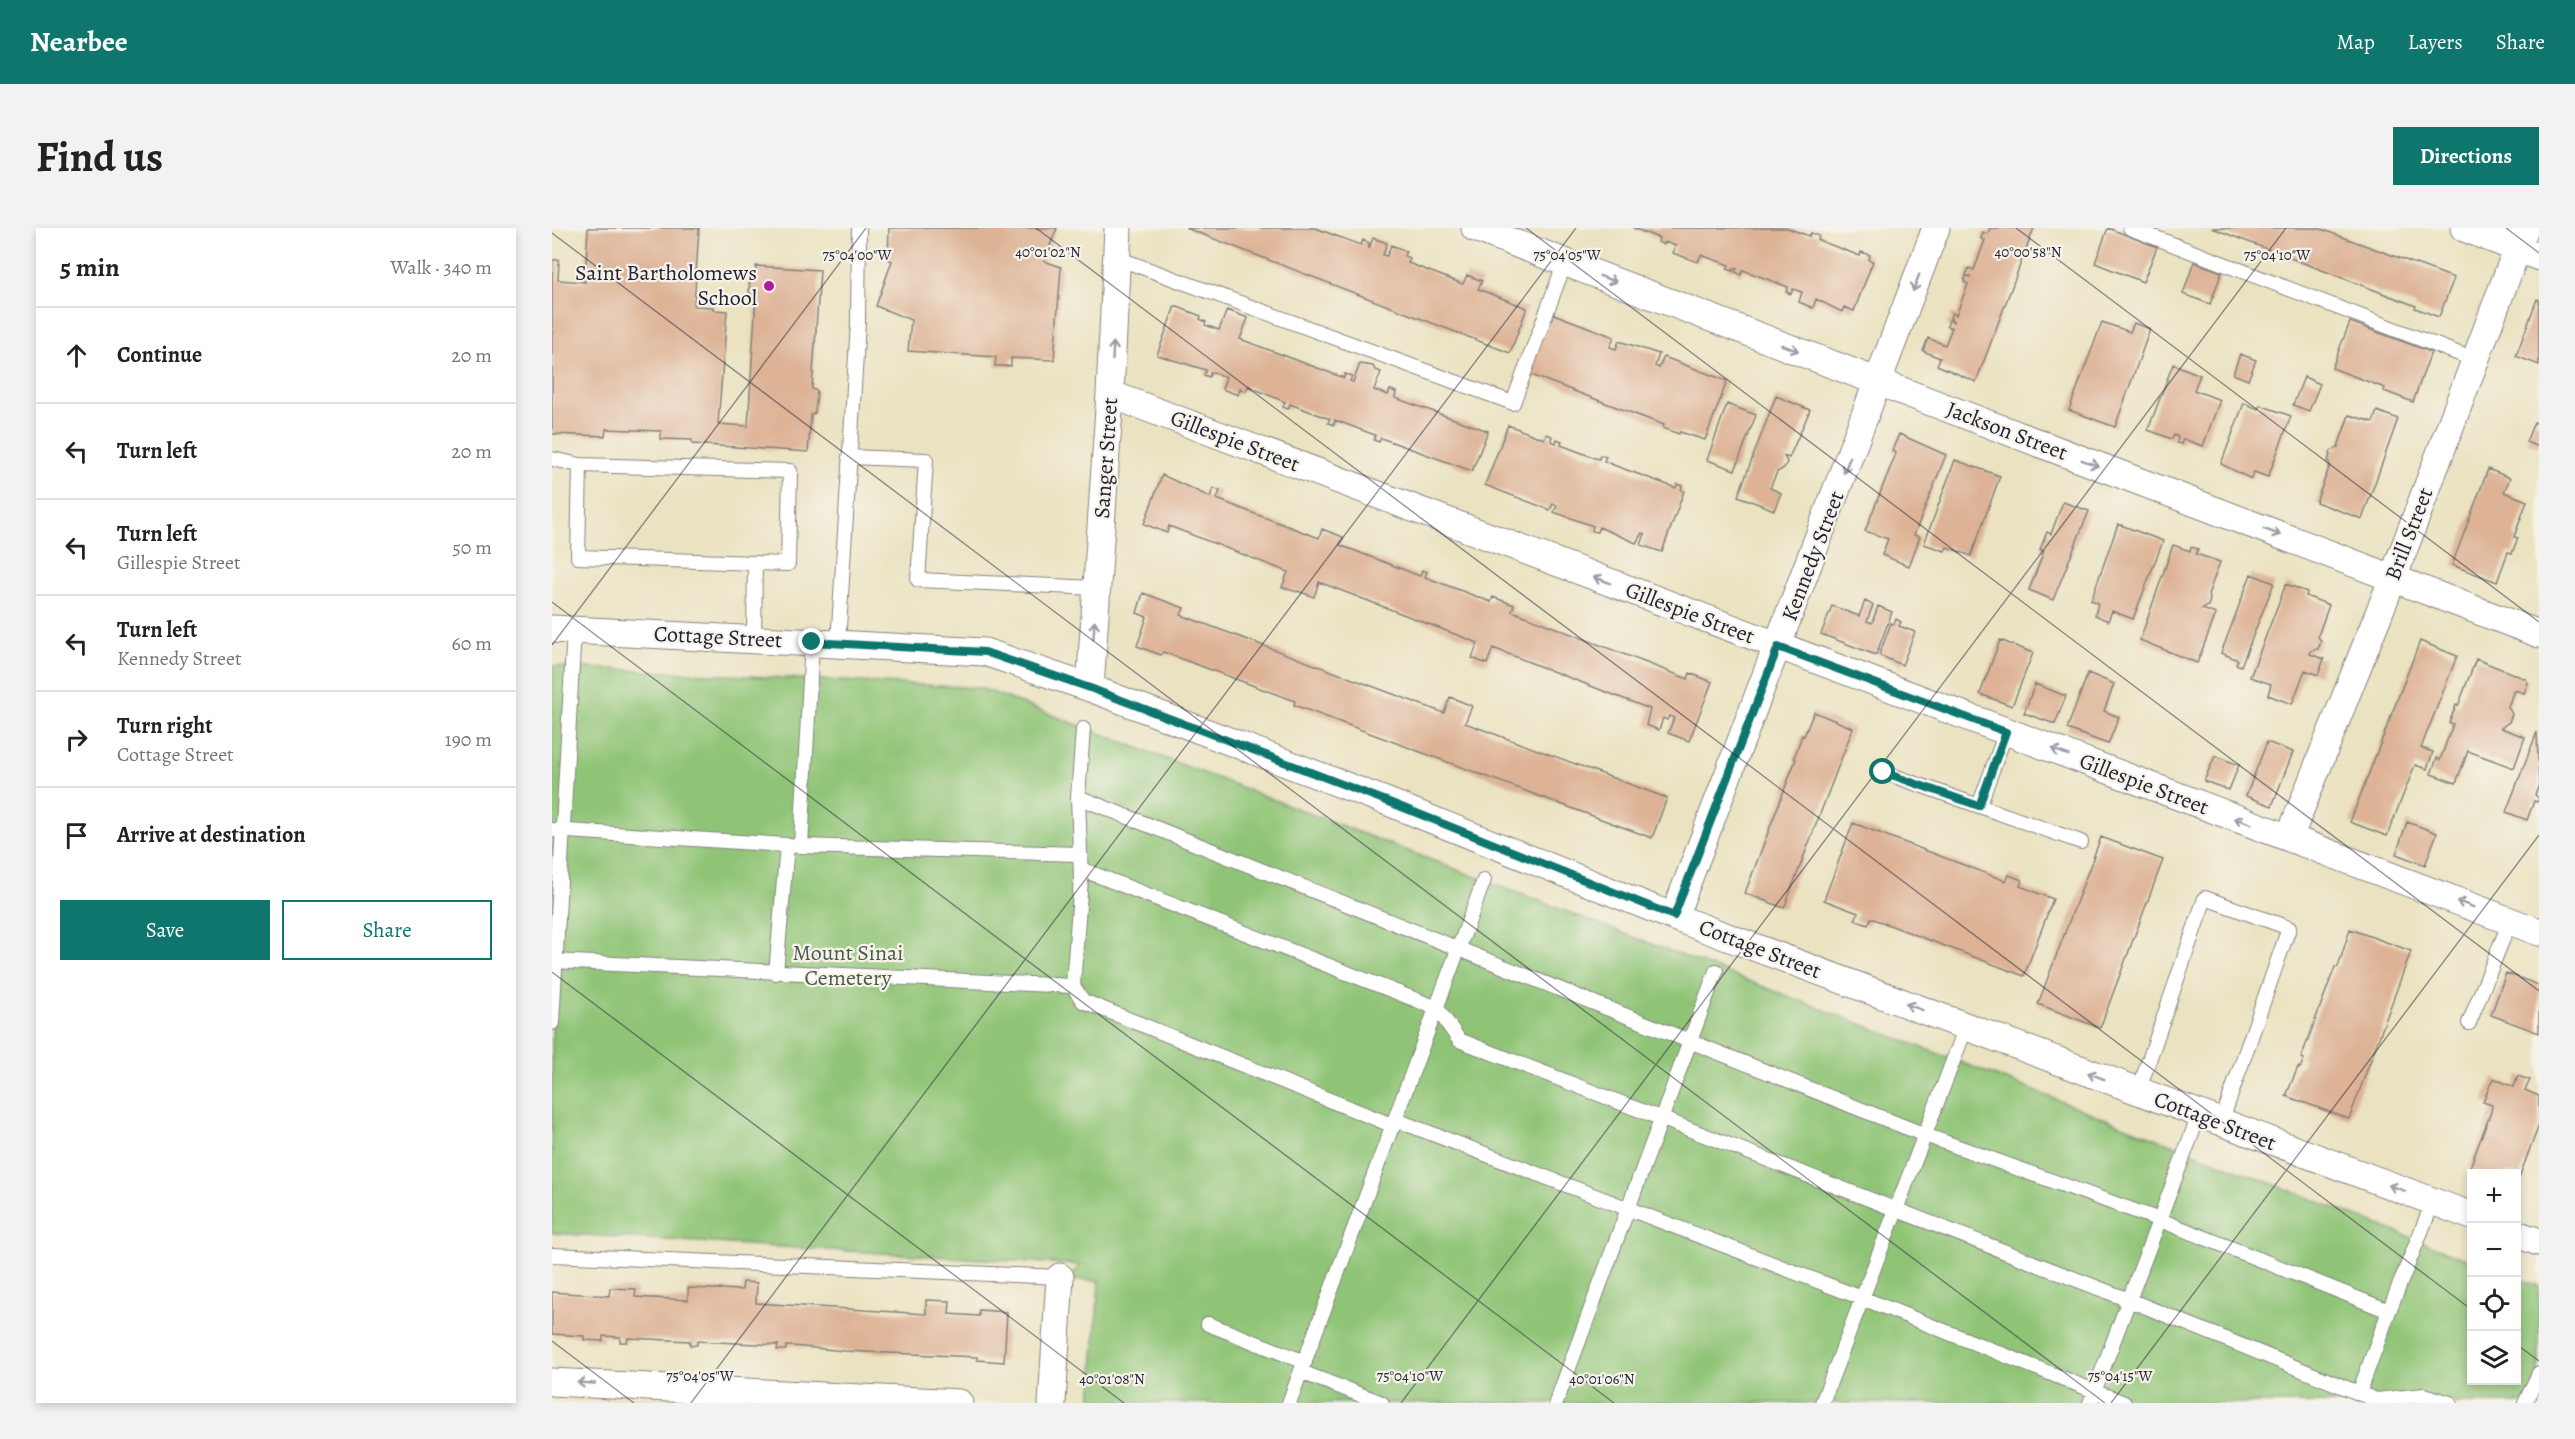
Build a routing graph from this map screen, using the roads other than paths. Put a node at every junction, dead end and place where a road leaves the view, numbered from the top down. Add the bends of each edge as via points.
1 (859, 228) edge
2 (1118, 228) edge
3 (1475, 228) edge
4 (1936, 228) edge
5 (2130, 228) edge
6 (2464, 228) edge
7 (2527, 244) edge
8 (1117, 258) junction
9 (1565, 262) junction
10 (2475, 360) junction
11 (1878, 382) junction
12 (1110, 394) junction
13 (849, 457) junction
14 (552, 459) edge
15 (580, 465) junction
16 (755, 562) junction
17 (2393, 578) junction
18 (1096, 588) junction
19 (563, 630) edge
20 (2539, 634) edge
21 (754, 639) junction
22 (825, 643) junction
23 (1778, 647) junction
24 (1090, 688) junction
25 (1083, 729) dead end
26 (2006, 732) junction
27 (1883, 772) dead end
28 (1078, 797) junction
29 (1979, 806) junction
30 (558, 831) edge
31 (2289, 838) junction
32 (2081, 843) dead end
33 (794, 845) junction
34 (1080, 854) junction
35 (1081, 869) junction
36 (1484, 880) dead end
37 (1674, 916) junction
38 (2510, 921) junction
39 (2539, 932) edge
40 (1459, 951) junction
41 (554, 961) edge
42 (1716, 971) dead end
43 (776, 973) junction
44 (1073, 986) junction
45 (1437, 1008) junction
46 (552, 1023) edge
47 (2469, 1023) dead end
48 (1966, 1027) junction
49 (1691, 1043) junction
50 (2138, 1092) junction
51 (1663, 1119) junction
52 (2210, 1119) junction
53 (1395, 1123) junction
54 (1925, 1135) junction
55 (2433, 1202) junction
56 (1628, 1208) junction
57 (1896, 1210) junction
58 (2467, 1214) edge
59 (2160, 1220) junction
60 (2521, 1235) edge
61 (2539, 1242) edge
62 (552, 1255) edge
63 (1060, 1277) joint
64 (1862, 1298) junction
65 (2128, 1300) junction
66 (2389, 1311) junction
67 (1208, 1324) dead end
68 (1303, 1367) junction
69 (2539, 1373) edge
70 (552, 1382) edge
71 (2359, 1393) junction
72 (2424, 1395) junction
73 (2092, 1397) edge
74 (959, 1403) edge
75 (1052, 1403) edge
76 (1289, 1403) edge
77 (1382, 1403) edge
78 (1556, 1403) edge
79 (1822, 1403) edge
80 (2124, 1403) edge
81 (2403, 1403) edge
82 (2450, 1403) edge
83 (2525, 1403) edge

1 - 13 lane via 858,323
2 - 8 street, Sanger Street
3 - 9 street, Jackson Street
4 -> 11 street, Kennedy Street
5 - 10 lane
6 - 7 street
7 - 10 street, Brill Street
8 - 9 lane via 1514,403
12 -> 8 street, Sanger Street
9 -> 11 street, Jackson Street
10 - 17 street, Brill Street
11 -> 17 street, Jackson Street
11 -> 23 street, Kennedy Street
12 - 18 street, Sanger Street
23 -> 12 street, Gillespie Street
13 - 18 lane via 926,460 918,580
13 - 22 lane
14 - 15 lane
15 - 16 lane via 578,557
15 - 16 lane via 790,471 788,564
16 - 21 lane
17 - 20 street, Jackson Street
17 - 31 street, Brill Street
24 -> 18 street, Sanger Street
19 - 21 street, Cottage Street
19 - 30 lane
21 - 22 street, Cottage Street
22 - 24 street, Cottage Street via 985,652
22 - 33 lane
23 - 26 street, Gillespie Street
23 - 37 street, Kennedy Street
24 - 37 street, Cottage Street
25 - 28 lane
26 - 29 lane
31 -> 26 street, Gillespie Street
27 - 29 lane
28 - 34 lane
28 - 40 lane
29 - 32 lane
30 - 33 lane
30 - 41 lane
38 -> 31 street, Gillespie Street
33 - 34 lane
33 - 43 lane
34 - 35 lane
35 - 44 lane
35 - 45 lane
36 - 40 lane
48 -> 37 street, Cottage Street
38 - 39 street, Gillespie Street
38 - 47 lane
40 - 45 lane
40 - 49 lane
41 - 43 lane
41 - 46 lane
42 - 49 lane
43 - 44 lane
44 - 53 lane via 1083,1001
45 - 51 lane via 1459,1040
45 - 53 lane
50 -> 48 street, Cottage Street
48 - 54 lane
49 - 51 lane
49 - 54 lane
50 - 52 street, Cottage Street
50 - 52 lane via 2205,898 2289,928
51 - 56 lane
51 - 57 lane
55 -> 52 street, Cottage Street
52 - 59 lane
53 - 56 lane
53 - 68 lane
54 - 57 lane
54 - 59 lane
55 - 58 street, Cottage Street
55 - 66 lane
56 - 64 lane
56 - 78 lane
57 - 64 lane
57 - 65 lane
59 - 65 lane
59 - 66 lane
60 - 61 street
62 - 63 lane
63 - 75 street
64 - 73 lane
64 - 79 lane
65 - 71 lane
65 - 73 lane
66 - 71 lane
67 - 68 lane
68 - 76 lane
68 - 77 lane
69 - 83 lane
74 -> 70 street
71 - 72 lane via 2376,1400
72 - 81 lane
72 - 82 lane
73 - 80 lane

